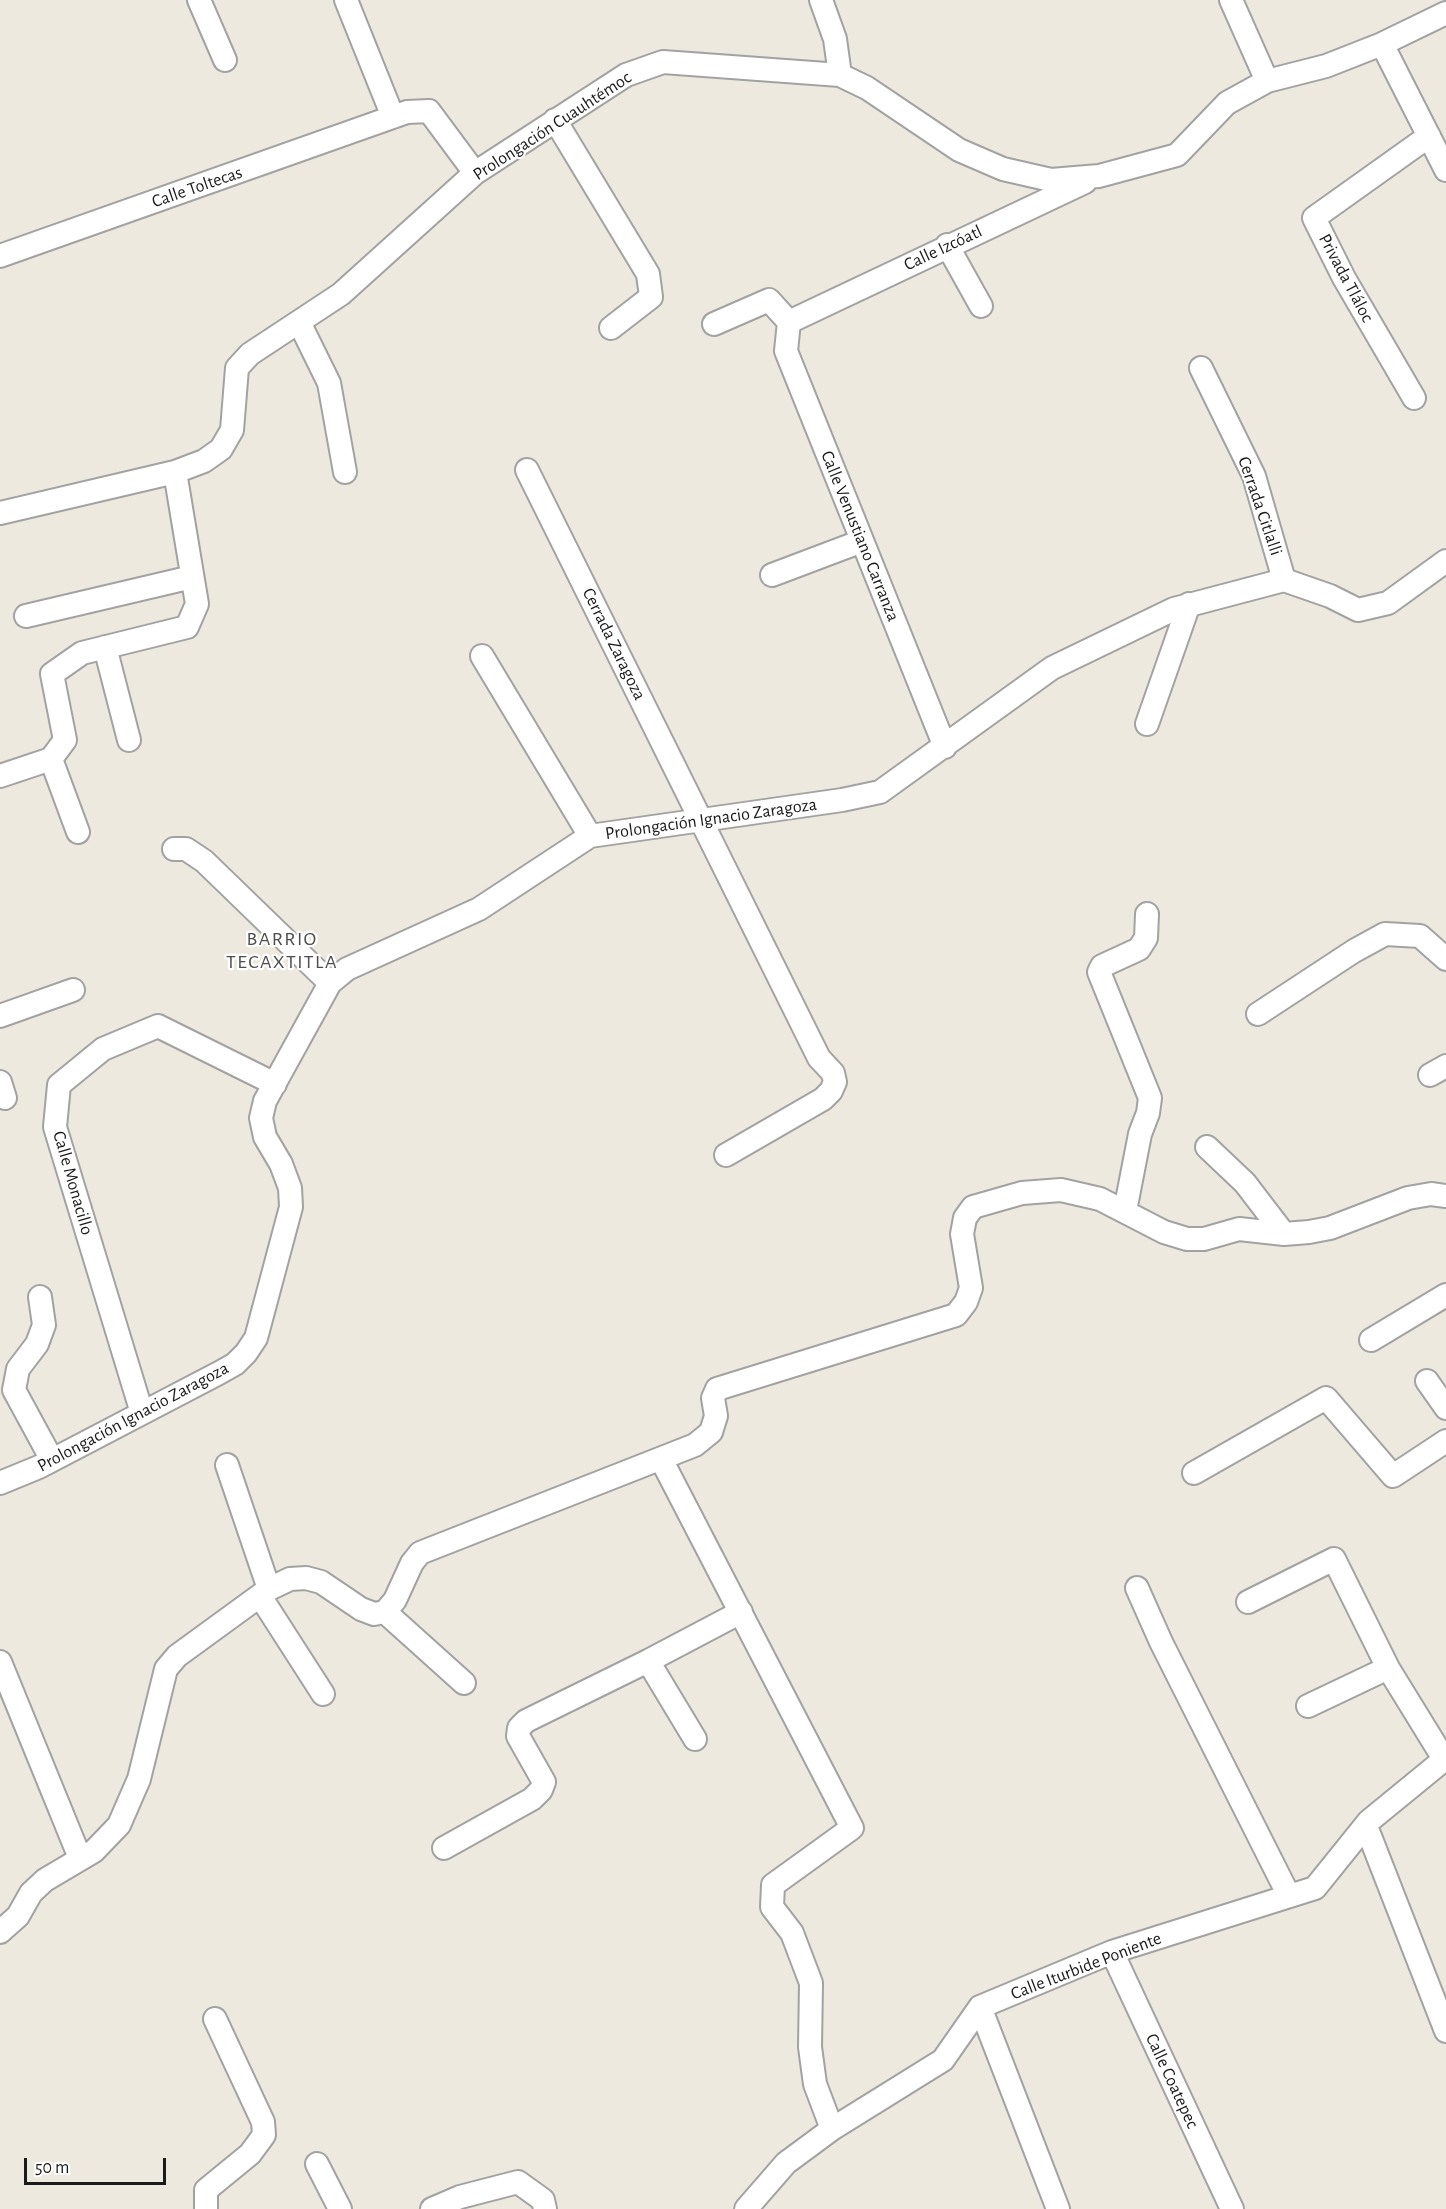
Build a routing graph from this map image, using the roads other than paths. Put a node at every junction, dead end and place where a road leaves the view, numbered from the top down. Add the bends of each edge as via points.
1 (199, 0) edge
2 (346, 0) edge
3 (821, 0) edge
4 (1231, 0) edge
5 (1446, 13) edge
6 (1383, 44) junction
7 (225, 60) dead end
8 (840, 75) junction
9 (1267, 81) junction
10 (393, 117) junction
11 (555, 120) junction
12 (1429, 136) junction
13 (1446, 170) edge
14 (475, 173) junction
15 (1099, 176) junction
16 (947, 245) junction
17 (0, 256) edge
18 (981, 306) dead end
19 (299, 322) junction
20 (789, 322) junction
21 (714, 324) dead end
22 (611, 328) dead end
23 (1201, 368) dead end
24 (1414, 398) dead end
25 (527, 470) dead end
26 (175, 472) junction
27 (345, 472) dead end
28 (0, 513) edge
29 (862, 542) junction
30 (1446, 561) edge
31 (772, 575) dead end
32 (192, 577) junction
33 (1284, 580) junction
34 (1189, 604) junction
35 (26, 616) dead end
36 (105, 647) junction
37 (483, 656) dead end
38 (1148, 724) dead end
39 (129, 740) dead end
40 (945, 747) junction
41 (51, 759) junction
42 (0, 776) edge
43 (701, 819) junction
44 (78, 832) dead end
45 (590, 836) junction
46 (174, 849) dead end
47 (1147, 914) dead end
48 (1446, 959) edge
49 (330, 983) junction
50 (73, 990) dead end
51 (1258, 1014) dead end
52 (0, 1016) edge
53 (275, 1084) junction
54 (1207, 1147) dead end
55 (726, 1155) dead end
56 (1446, 1196) edge
57 (1125, 1211) junction
58 (1284, 1234) junction
59 (1446, 1295) edge
60 (40, 1297) dead end
61 (1371, 1340) dead end
62 (1427, 1381) dead end
63 (1446, 1408) edge
64 (142, 1413) junction
65 (1446, 1441) edge
66 (661, 1459) junction
67 (52, 1460) junction
68 (227, 1465) dead end
69 (1194, 1473) dead end
70 (0, 1483) edge
71 (1137, 1588) dead end
72 (265, 1592) junction
73 (1248, 1602) dead end
74 (385, 1612) junction
75 (741, 1612) junction
76 (648, 1661) junction
77 (0, 1662) edge
78 (1388, 1668) junction
79 (464, 1683) dead end
80 (323, 1694) dead end
81 (1308, 1706) dead end
82 (695, 1739) dead end
83 (1445, 1758) edge
84 (1366, 1826) junction
85 (444, 1848) dead end
86 (80, 1858) junction
87 (1289, 1896) junction
88 (0, 1932) edge
89 (1112, 1952) junction
90 (980, 2007) junction
91 (215, 2019) dead end
92 (1446, 2031) edge
93 (832, 2129) junction
94 (318, 2164) dead end
95 (206, 2209) edge
96 (340, 2209) edge
97 (432, 2209) edge
98 (545, 2209) edge
99 (746, 2209) edge
100 (1058, 2209) edge
101 (1232, 2209) edge

1 - 7 street
2 - 10 street
3 - 8 street via 835,39
4 - 9 street
5 - 6 street, Prolongación Cuauhtémoc
6 - 9 street, Prolongación Cuauhtémoc via 1326,66
6 - 12 street
8 - 11 street, Prolongación Cuauhtémoc via 663,62 626,75
8 - 15 street, Prolongación Cuauhtémoc via 867,88 959,150 1004,169 1050,180
9 - 15 street, Prolongación Cuauhtémoc via 1227,103 1177,155
10 - 14 street, Calle Toltecas via 429,111
10 - 17 street, Calle Toltecas
11 - 14 street, Prolongación Cuauhtémoc
11 - 22 street via 648,274 651,297
12 - 13 street
12 - 24 street, Privada Tláloc via 1314,218
14 - 19 street, Prolongación Cuauhtémoc via 341,294
15 - 16 street, Calle Izcóatl
16 - 18 street
16 - 20 street, Calle Izcóatl
19 - 26 street, Prolongación Cuauhtémoc via 250,354 237,368 232,430 221,449 204,462
19 - 27 street via 329,383
20 - 21 street via 769,300
20 - 29 street, Calle Venustiano Carranza via 786,351
23 - 33 street, Cerrada Citlalli via 1254,476
25 - 43 street, Cerrada Zaragoza
26 - 28 street, Prolongación Cuauhtémoc
26 - 32 street
29 - 31 street
29 - 40 street, Calle Venustiano Carranza
30 - 33 street via 1388,603 1358,610
32 - 35 street
32 - 36 street via 196,604 187,627
33 - 34 street, Prolongación Ignacio Zaragoza
34 - 38 street
34 - 40 street, Prolongación Ignacio Zaragoza via 1052,668
36 - 39 street
36 - 41 street via 82,653 52,674 64,740
37 - 45 street
40 - 43 street, Prolongación Ignacio Zaragoza via 880,792
41 - 42 street
41 - 44 street
43 - 45 street, Prolongación Ignacio Zaragoza
43 - 55 street, Cerrada Zaragoza via 819,1058 836,1082 824,1099
45 - 49 street, Prolongación Ignacio Zaragoza via 478,909 347,969
46 - 49 street via 186,849 204,861
47 - 57 street via 1146,938 1139,949 1102,966 1099,972 1150,1098
48 - 51 street via 1420,936 1385,934
49 - 53 street, Prolongación Ignacio Zaragoza
50 - 52 street
53 - 64 street, Prolongación Ignacio Zaragoza via 261,1118 265,1137 290,1188 291,1207 256,1338 235,1364
53 - 64 street, Calle Monacillo via 158,1026 103,1049 59,1085 55,1127
54 - 58 street via 1245,1183
56 - 58 street via 1407,1198 1330,1228
57 - 58 street via 1164,1232 1187,1239 1204,1239 1239,1229
57 - 66 street via 1100,1199 1061,1190 1022,1193 973,1207 965,1218 962,1234 971,1288 956,1315 717,1389 711,1432 695,1445
59 - 61 street
60 - 67 street via 44,1325 37,1344 18,1369 14,1390
62 - 63 street
64 - 67 street, Prolongación Ignacio Zaragoza
65 - 69 street via 1393,1476 1326,1398
66 - 74 street via 420,1553
66 - 75 street
67 - 70 street, Prolongación Ignacio Zaragoza
68 - 72 street
71 - 87 street
72 - 74 street via 290,1579 306,1578 321,1582 361,1610
72 - 80 street
72 - 86 street via 177,1656 166,1669 139,1779 119,1825 106,1840
73 - 78 street via 1334,1559
74 - 79 street
75 - 76 street
75 - 93 street via 852,1828 773,1885 772,1907 792,1933 811,1983 810,2047 814,2075
76 - 82 street
76 - 85 street via 526,1721 518,1736 544,1782 541,1790 532,1799
77 - 86 street
78 - 81 street
78 - 83 street
83 - 84 street, Calle Iturbide Poniente
84 - 87 street, Calle Iturbide Poniente via 1315,1888
84 - 92 street
86 - 88 street via 45,1880 31,1893 18,1916
87 - 89 street, Calle Iturbide Poniente
89 - 90 street, Calle Iturbide Poniente
89 - 101 street, Calle Coatepec
90 - 93 street via 942,2060
90 - 100 street
91 - 95 street via 263,2122 264,2135 250,2154 206,2190
93 - 99 street via 786,2163
94 - 96 street
97 - 98 street via 460,2197 518,2182 543,2200

